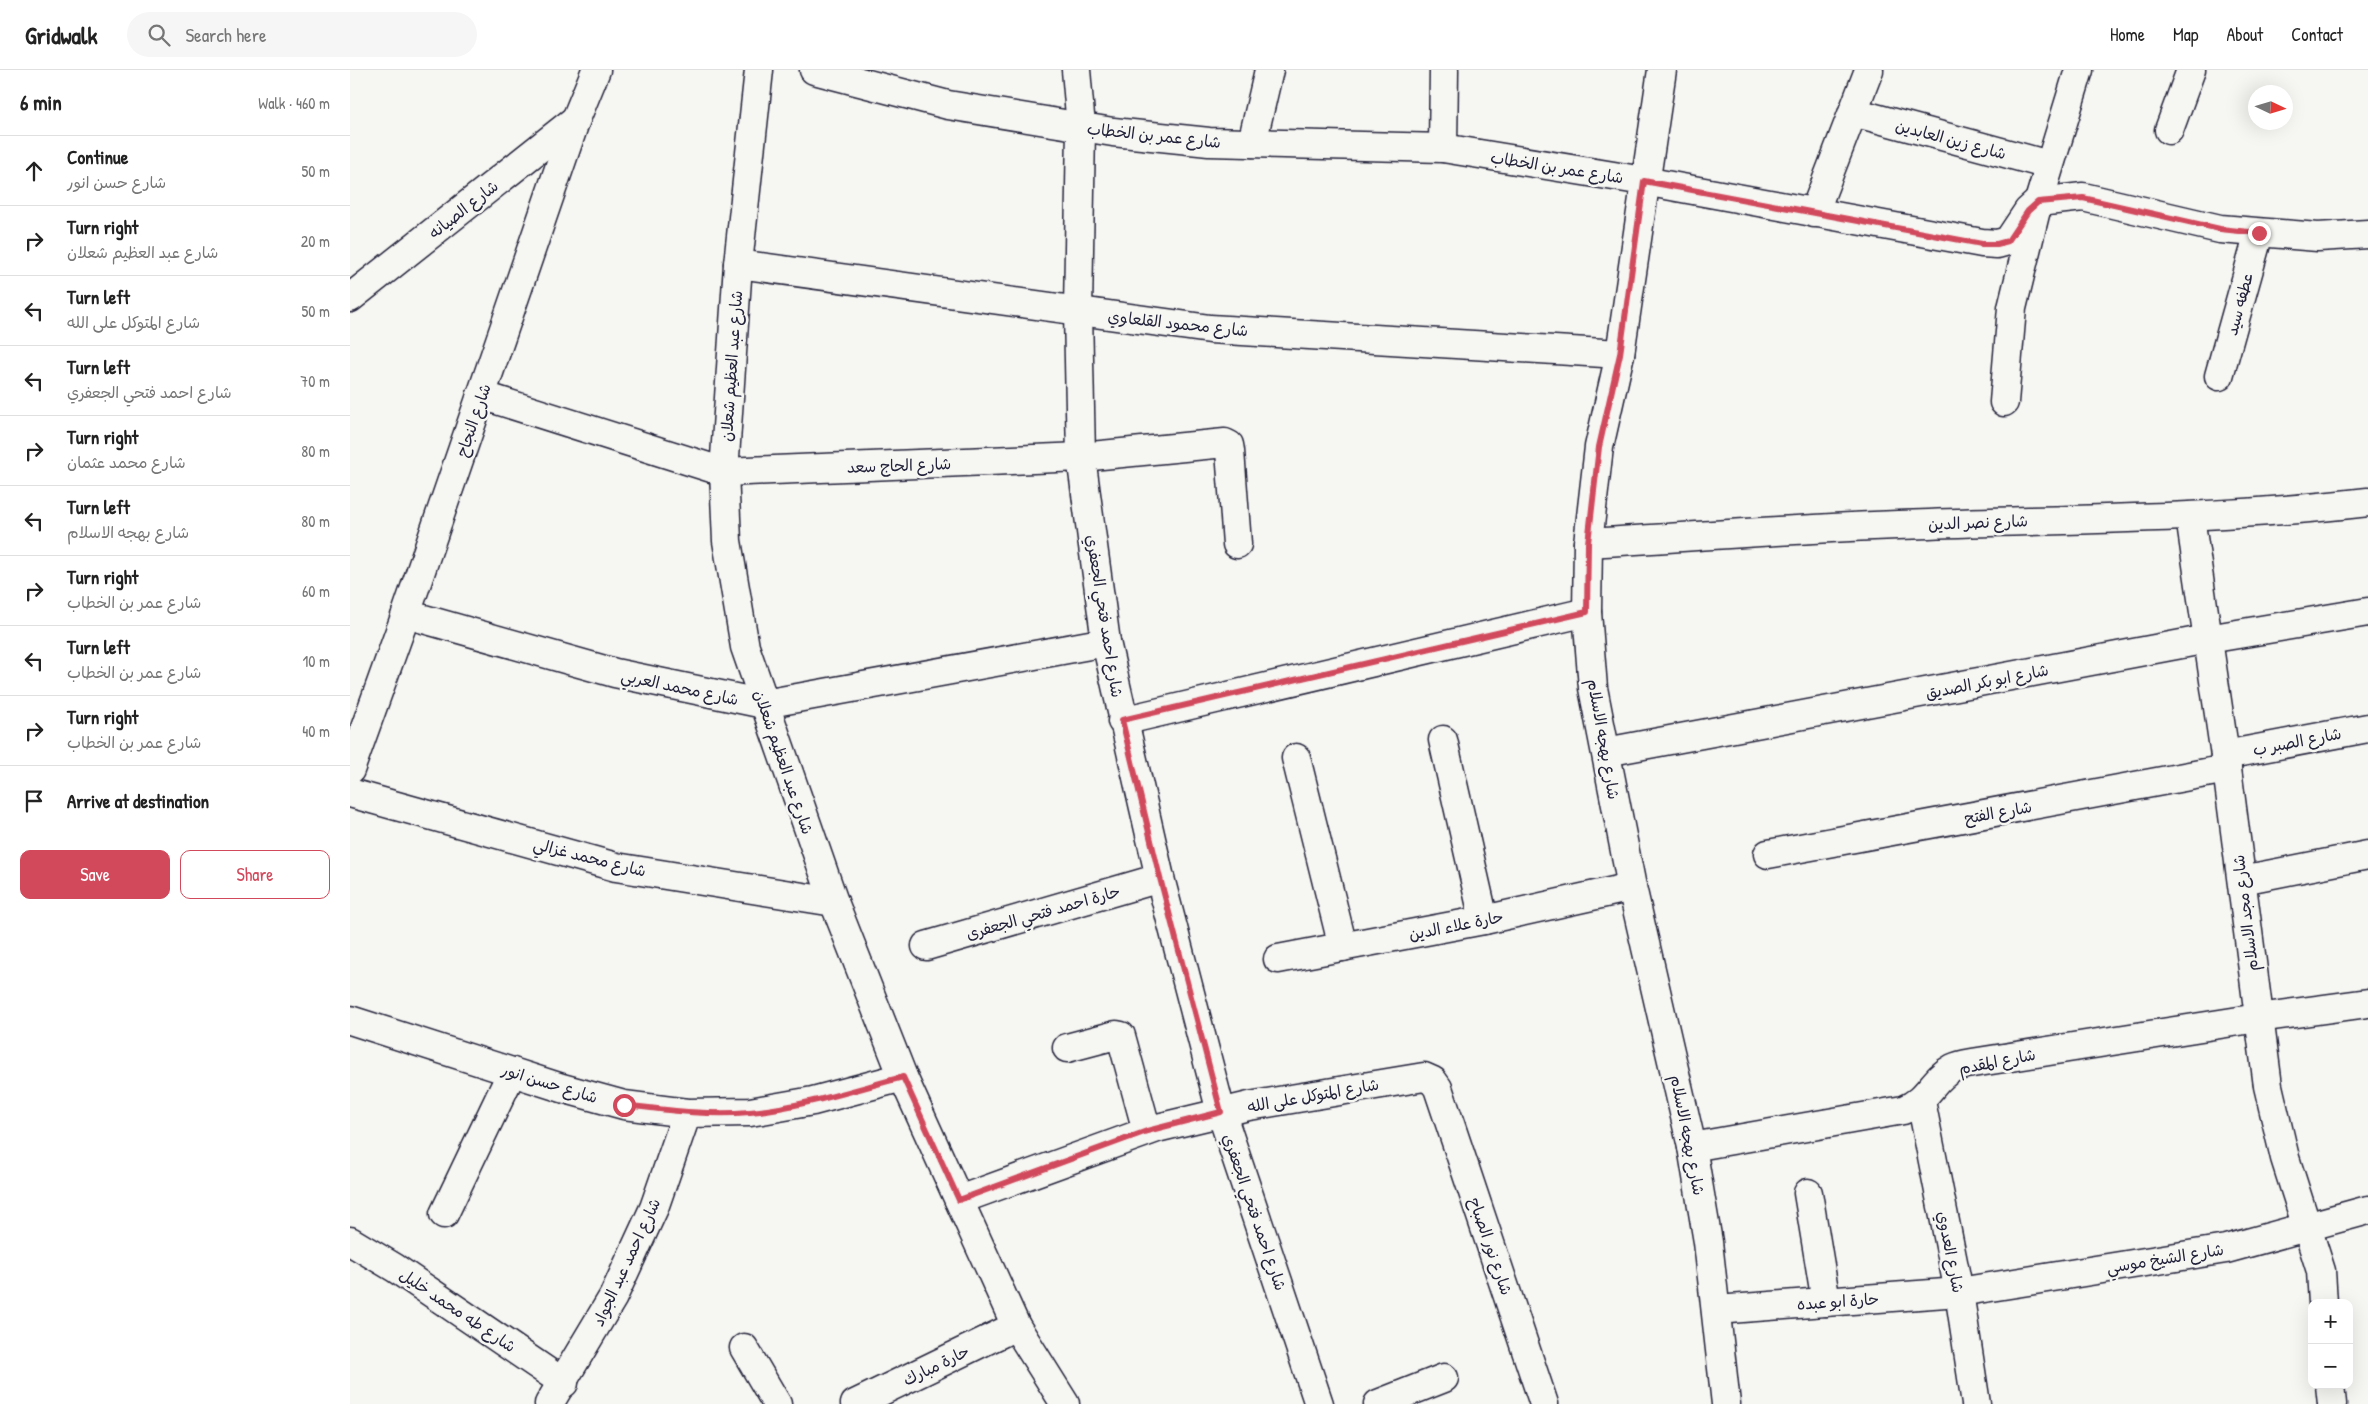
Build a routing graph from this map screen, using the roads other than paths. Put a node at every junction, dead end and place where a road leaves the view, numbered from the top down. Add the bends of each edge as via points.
1 (596, 70) edge
2 (759, 70) edge
3 (814, 70) edge
4 (1076, 70) edge
5 (1269, 70) edge
6 (1444, 70) edge
7 (1662, 70) edge
8 (1869, 70) edge
9 (2079, 70) edge
10 (2191, 70) edge
11 (1853, 112) junction
12 (576, 119) junction
13 (1081, 127) junction
14 (2169, 130) dead end
15 (1252, 143) junction
16 (1443, 148) junction
17 (2049, 165) junction
18 (1644, 181) junction
19 (2038, 202) junction
20 (1814, 213) junction
21 (2259, 233) junction
22 (2368, 234) edge
23 (738, 264) junction
24 (350, 298) edge
25 (1078, 312) junction
26 (1620, 354) junction
27 (2219, 376) dead end
28 (481, 395) junction
29 (2004, 402) dead end
30 (1081, 457) junction
31 (724, 472) junction
32 (2368, 502) edge
33 (2190, 517) junction
34 (1588, 543) junction
35 (1237, 544) dead end
36 (1587, 612) junction
37 (2368, 612) edge
38 (406, 614) junction
39 (2208, 639) junction
40 (1106, 642) junction
41 (764, 704) junction
42 (1122, 720) junction
43 (2368, 728) edge
44 (1443, 740) dead end
45 (1606, 752) junction
46 (1296, 758) dead end
47 (2226, 762) junction
48 (350, 770) edge
49 (350, 793) edge
50 (1768, 854) dead end
51 (2368, 855) edge
52 (1160, 878) junction
53 (2242, 880) junction
54 (1632, 887) junction
55 (834, 902) junction
56 (1484, 920) junction
57 (926, 946) dead end
58 (1343, 947) junction
59 (1278, 959) dead end
60 (2368, 1003) edge
61 (2258, 1018) junction
62 (350, 1020) edge
63 (1067, 1048) dead end
64 (512, 1072) junction
65 (903, 1077) junction
66 (1438, 1088) joint
67 (1921, 1101) junction
68 (1221, 1112) junction
69 (687, 1113) junction
70 (1147, 1131) junction
71 (1692, 1147) junction
72 (1808, 1193) dead end
73 (959, 1200) junction
74 (2368, 1210) edge
75 (444, 1214) dead end
76 (2306, 1228) junction
77 (350, 1241) edge
78 (1959, 1292) junction
79 (2323, 1299) edge
80 (1826, 1302) junction
81 (1716, 1310) junction
82 (1016, 1326) junction
83 (744, 1348) dead end
84 (1444, 1378) dead end
85 (2330, 1389) edge
86 (556, 1393) edge
87 (777, 1404) edge
88 (855, 1404) edge
89 (1065, 1404) edge
90 (1319, 1404) edge
91 (1378, 1404) edge
92 (1544, 1404) edge
93 (1726, 1404) edge
94 (1976, 1404) edge
95 (2332, 1404) edge

1 - 12 street, شارع النجاح
2 - 23 street, شارع عبد العظيم شعلان
3 - 13 street, شارع عمر بن الخطاب via 948,105
4 - 13 street, شارع احمد فتحي الجعفري
5 - 15 street
6 - 16 street
7 - 18 street, شارع بهجه الاسلام
8 - 11 street
9 - 17 street
10 - 14 street
11 - 17 street, شارع زين العابدين
11 - 20 street
12 - 24 street, شارع الصيانه
12 - 28 street, شارع النجاح
13 - 15 street, شارع عمر بن الخطاب via 1209,142
13 - 25 street, شارع احمد فتحي الجعفري
15 - 16 street, شارع عمر بن الخطاب
16 - 18 street, شارع عمر بن الخطاب
17 - 19 street
18 - 20 street, شارع عمر بن الخطاب
18 - 26 street, شارع بهجه الاسلام
19 - 20 street, شارع عمر بن الخطاب via 2008,241 1997,244
19 - 21 street via 2083,198 2220,229
19 - 29 street via 2012,308
21 - 22 street via 2318,237
21 - 27 street, عطفه سيد
23 - 25 street, شارع محمود القلعاوي
23 - 31 street, شارع عبد العظيم شعلان
25 - 26 street, شارع محمود القلعاوي via 1210,328
25 - 30 street, شارع احمد فتحي الجعفري
26 - 34 street, شارع بهجه الاسلام via 1599,447
28 - 31 street, شارع الحاج سعد
28 - 38 street, شارع النجاح
30 - 31 street, شارع الحاج سعد
30 - 35 street, شارع الحاج سعد via 1229,445
30 - 40 street, شارع احمد فتحي الجعفري
31 - 41 street, شارع عبد العظيم شعلان via 727,541 734,591 745,647
32 - 33 street, شارع نصر الدين
33 - 34 street, شارع نصر الدين via 1867,526
33 - 39 street, شارع مجد الاسلام
34 - 36 street, شارع بهجه الاسلام
36 - 42 street
36 - 45 street, شارع بهجه الاسلام via 1593,688
37 - 39 street, شارع ابو بكر الصديق
38 - 41 street, شارع محمد العربي via 615,673
38 - 48 street, شارع النجاح
39 - 45 street, شارع ابو بكر الصديق
39 - 47 street, شارع مجد الاسلام
40 - 41 street, شارع محمد العربي
40 - 42 street, شارع احمد فتحي الجعفري
41 - 55 street, شارع عبد العظيم شعلان
42 - 52 street, شارع احمد فتحي الجعفري
43 - 47 street, شارع الصبر ب
44 - 56 street
45 - 54 street, شارع بهجه الاسلام
46 - 58 street
47 - 50 street, شارع الفتح
47 - 53 street, شارع مجد الاسلام
49 - 55 street, شارع محمد غزالي via 616,867
51 - 53 street
52 - 57 street, حارة احمد فتحي الجعفرى
52 - 68 street, شارع احمد فتحي الجعفري
53 - 61 street, شارع مجد الاسلام
54 - 56 street, حارة علاء الدين
54 - 71 street, شارع بهجه الاسلام
55 - 65 street, شارع عبد العظيم شعلان
56 - 58 street, حارة علاء الدين
58 - 59 street, حارة علاء الدين
60 - 61 street, شارع المقدم
61 - 67 street, شارع المقدم via 1954,1067 1940,1077
61 - 76 street, شارع مجد الاسلام via 2268,1086
62 - 64 street, شارع حسن انور
63 - 70 street via 1122,1036
64 - 69 street, شارع حسن انور via 624,1105
64 - 75 street
65 - 69 street, شارع حسن انور via 813,1101 750,1112
65 - 73 street, شارع عبد العظيم شعلان
66 - 68 street, شارع المتوكل على الله via 1433,1081 1414,1077
66 - 92 street, شارع نور الصباح
67 - 71 street, شارع المقدم via 1903,1110
67 - 78 street, شارع العدوي
68 - 70 street, شارع المتوكل على الله
68 - 90 street, شارع احمد فتحي الجعفري
69 - 86 street, شارع احمد عبد الجواد via 654,1208 617,1288
70 - 73 street, شارع المتوكل على الله
71 - 81 street, شارع بهجه الاسلام
72 - 80 street
73 - 82 street, شارع عبد العظيم شعلان
74 - 76 street, شارع الشيخ موسي
76 - 78 street, شارع الشيخ موسي via 2226,1249
76 - 79 street, شارع مجد الاسلام via 2321,1270
77 - 86 street, شارع طه محمد خليل via 395,1268
78 - 80 street, حارة ابو عبده
78 - 94 street, شارع العدوي
80 - 81 street, حارة ابو عبده
81 - 93 street, شارع بهجه الاسلام
82 - 88 street, حارة مبارك
82 - 89 street, شارع عبد العظيم شعلان
83 - 87 street
84 - 91 street
85 - 95 street

